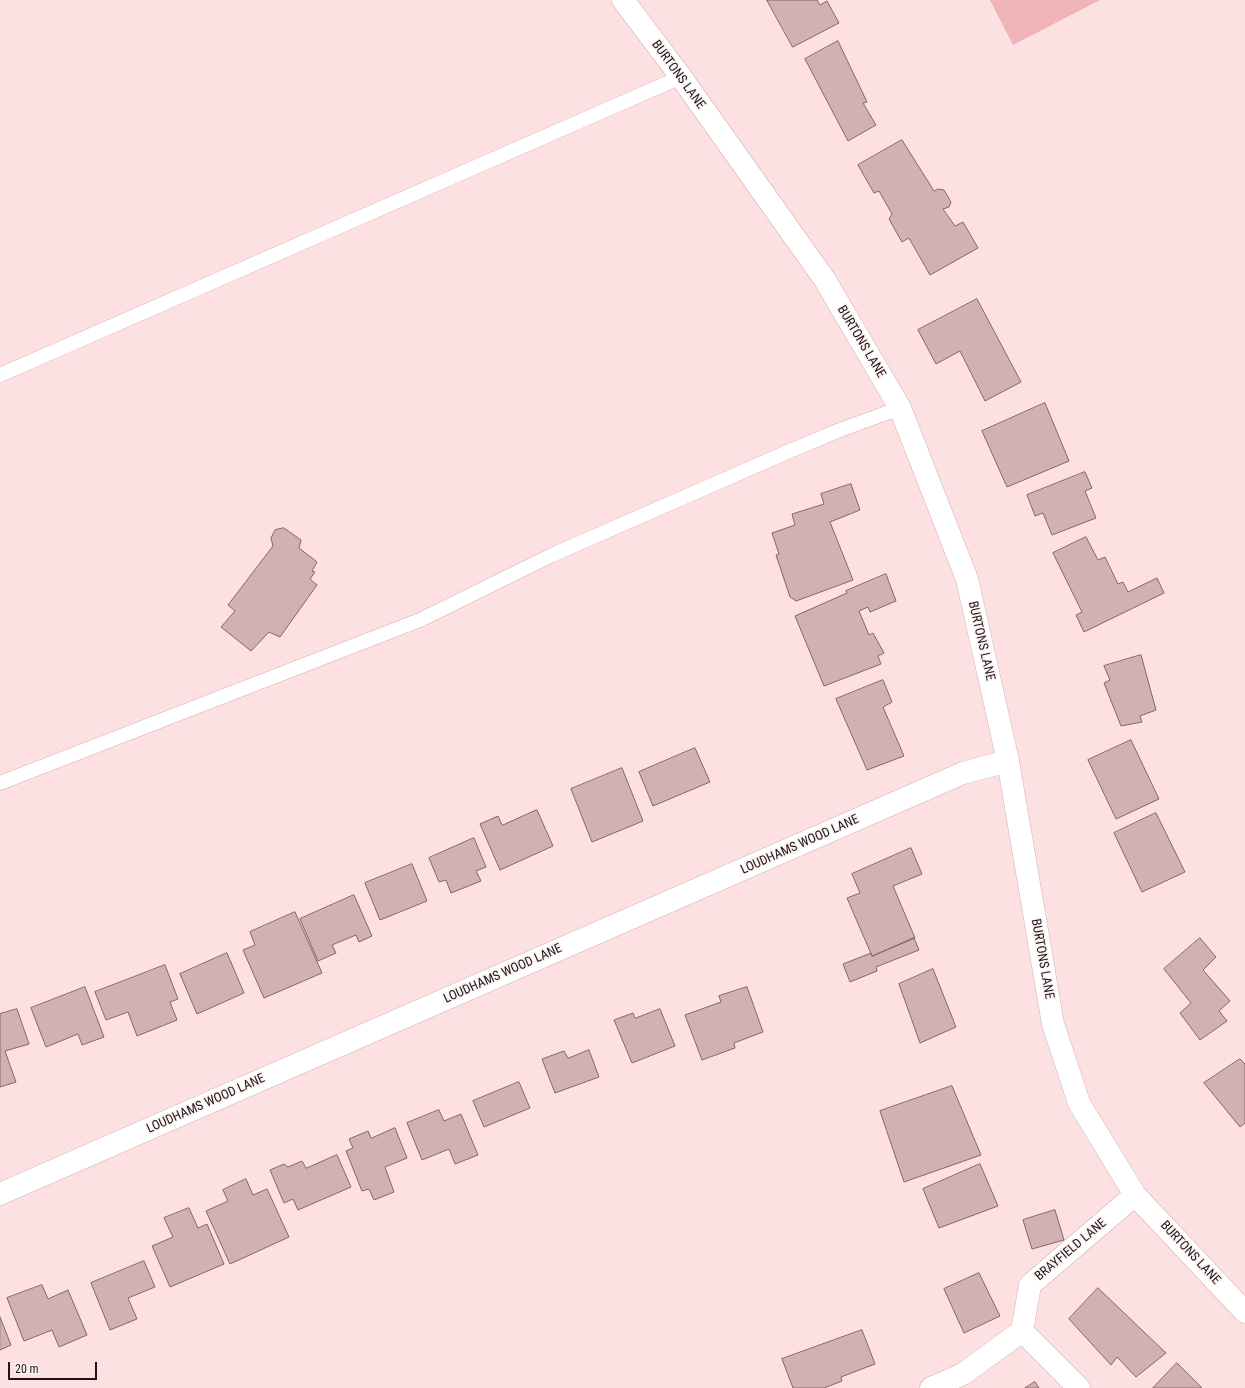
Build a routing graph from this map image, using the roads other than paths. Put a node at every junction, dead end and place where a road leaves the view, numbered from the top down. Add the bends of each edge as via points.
1 (623, 0) edge
2 (681, 78) junction
3 (0, 375) edge
4 (900, 408) junction
5 (1008, 761) junction
6 (0, 783) edge
7 (0, 1194) edge
8 (1135, 1195) junction
9 (1245, 1312) edge
10 (1022, 1331) junction
11 (931, 1388) edge
12 (1079, 1388) edge

1 - 2 street, BURTONS LANE
2 - 3 lane
2 - 4 street, BURTONS LANE via 825,280
4 - 5 street, BURTONS LANE via 967,579
4 - 6 lane via 792,450 552,555 420,620
5 - 7 street, LOUDHAMS WOOD LANE via 963,773
5 - 8 street, BURTONS LANE via 1053,1024 1079,1103
8 - 9 street, BURTONS LANE
8 - 10 street, BRAYFIELD LANE via 1030,1285
10 - 11 street via 963,1374
10 - 12 street

